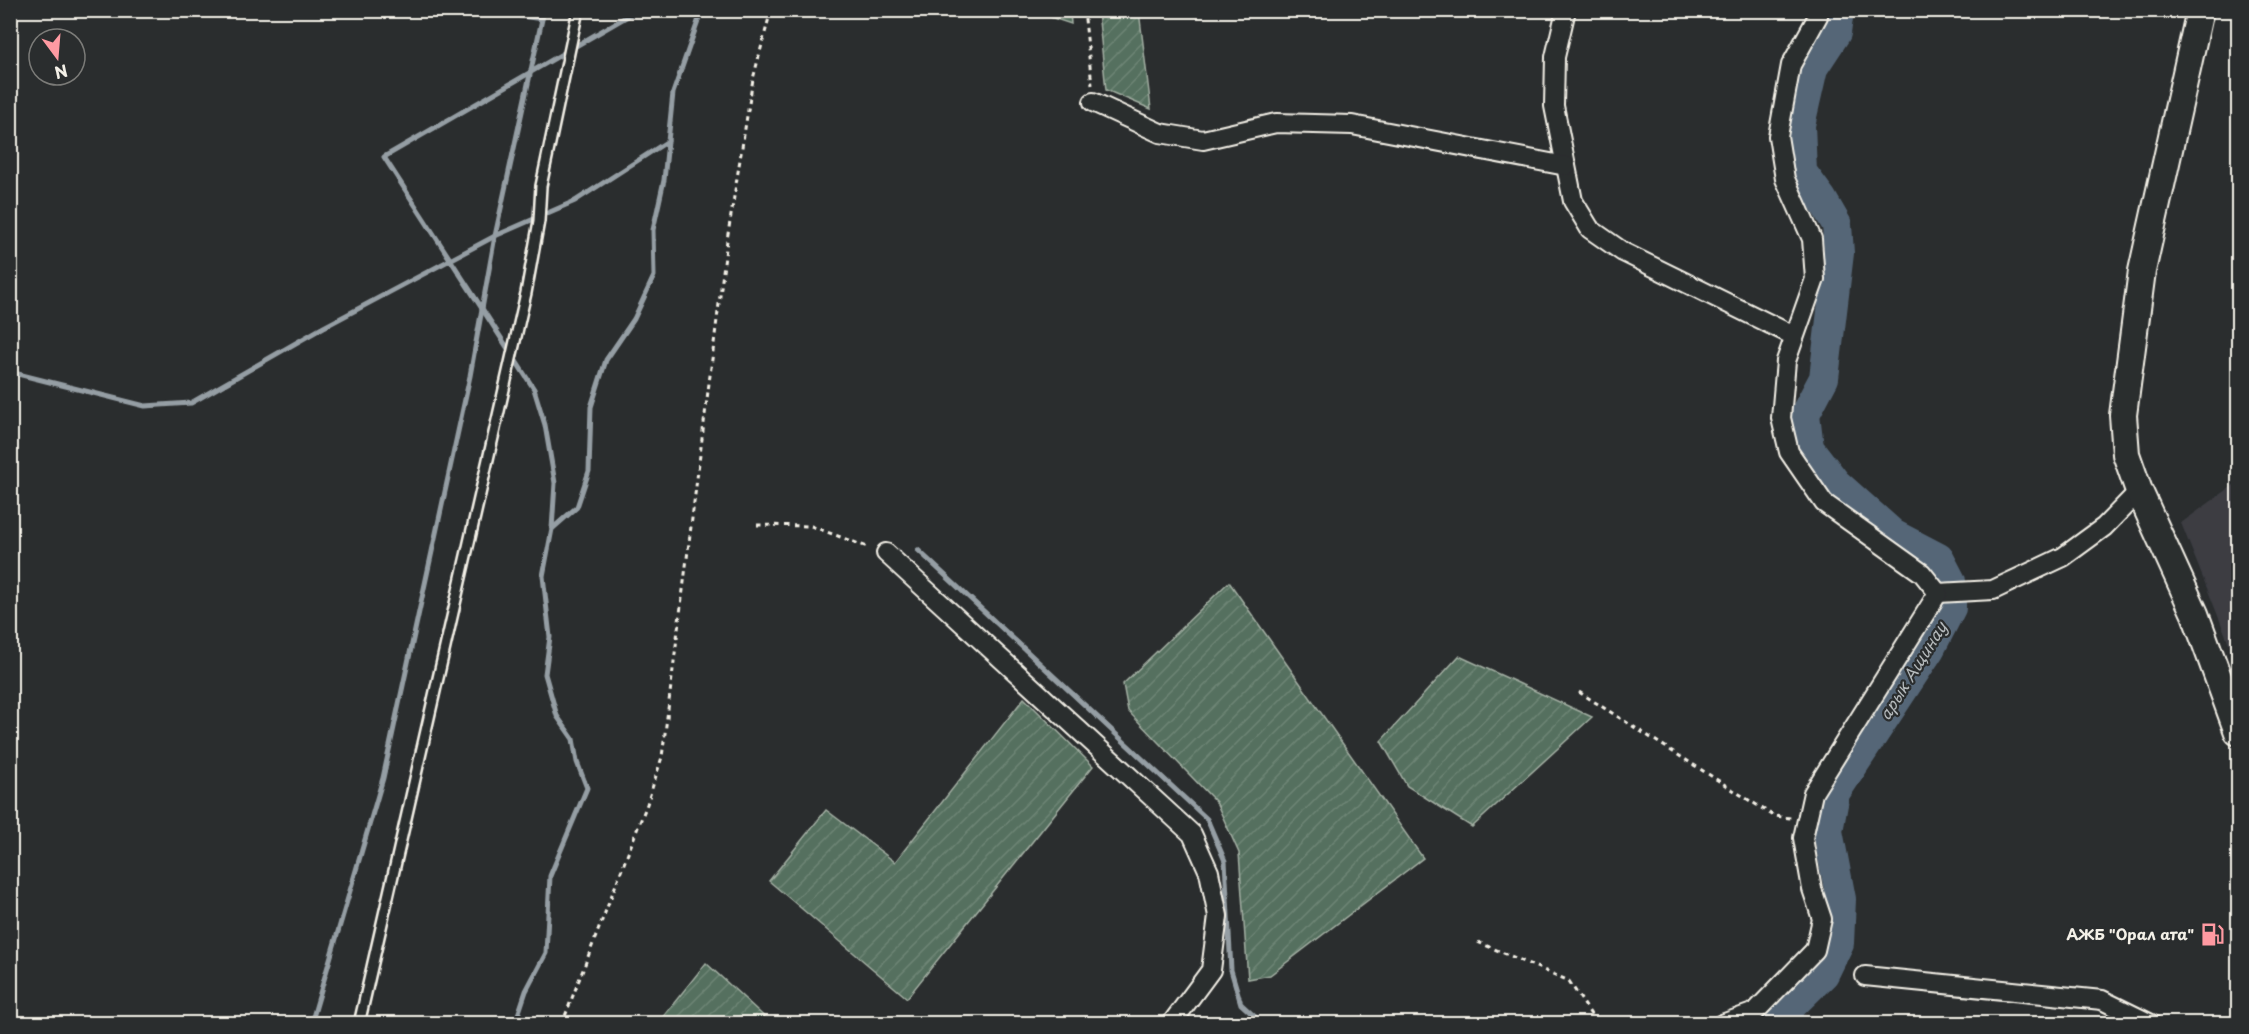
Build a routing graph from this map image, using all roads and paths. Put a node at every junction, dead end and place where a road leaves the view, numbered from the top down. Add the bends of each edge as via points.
1 (578, 10) edge
2 (771, 10) edge
3 (1084, 10) edge
4 (1566, 10) edge
5 (2200, 10) edge
6 (1818, 16) dead end
7 (1093, 102) joint
8 (1566, 166) junction
9 (1794, 336) junction
10 (2139, 491) junction
11 (757, 525) dead end
12 (886, 553) joint
13 (1939, 593) junction
14 (1579, 692) dead end
15 (2238, 732) edge
16 (1807, 819) junction
17 (1478, 942) dead end
18 (1865, 976) dead end
19 (358, 1023) edge
20 (562, 1023) edge
21 (1171, 1023) edge
22 (1597, 1023) edge
23 (1722, 1023) edge
24 (2151, 1023) edge

1 - 19 lane via 541,186 526,293
2 - 20 path via 753,79 727,240 662,757
3 - 7 path
4 - 8 street via 1555,57 1554,106
5 - 10 main road via 2142,271 2123,415 2126,454
6 - 9 street via 1791,65 1778,136 1785,179 1812,239 1815,269
7 - 8 street via 1160,134 1203,140 1276,123 1352,125
8 - 9 street via 1573,201 1590,229 1623,252
9 - 13 street via 1785,361 1781,418 1789,452 1824,503 1922,573
10 - 13 street via 2104,527 2063,557 1993,590
10 - 15 main road via 2195,614
11 - 12 path via 810,526
12 - 21 street via 1192,834 1209,872 1218,916 1211,970
13 - 16 street via 1813,793
14 - 16 path via 1774,816
16 - 23 street via 1803,838 1822,919 1815,950 1755,1012
17 - 22 path via 1569,981
18 - 24 street via 2102,1000

